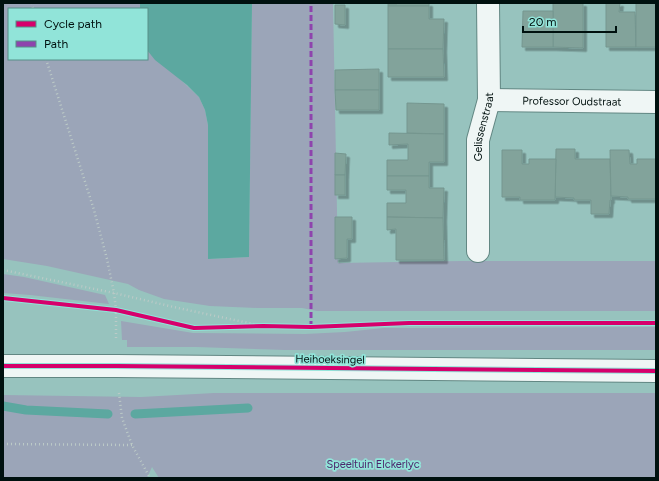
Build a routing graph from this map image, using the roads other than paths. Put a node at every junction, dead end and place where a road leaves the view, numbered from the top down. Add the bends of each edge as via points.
1 (488, 3) edge
2 (489, 100) junction
3 (656, 102) edge
4 (478, 251) dead end
5 (3, 366) edge
6 (656, 371) edge

1 - 2 street, Gelissenstraat
2 - 3 street, Professor Oudstraat
2 - 4 street, Gelissenstraat via 478,140
5 - 6 street, Heihoeksingel

